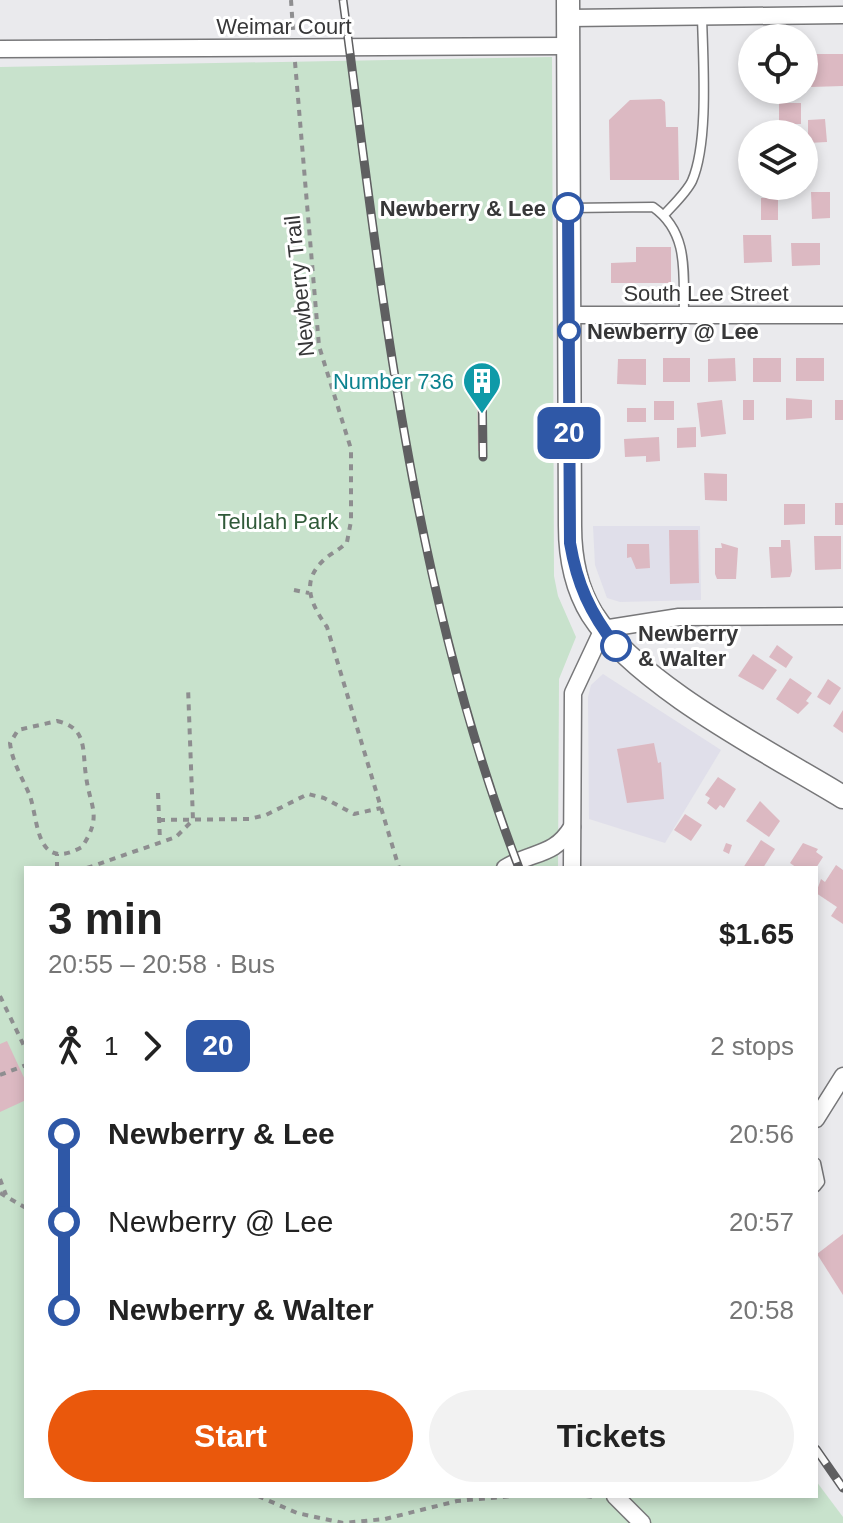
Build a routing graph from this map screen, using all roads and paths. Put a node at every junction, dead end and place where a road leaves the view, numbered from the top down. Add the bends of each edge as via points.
1 (291, 0) edge
2 (568, 9) edge
3 (843, 15) edge
4 (702, 16) junction
5 (568, 46) junction
6 (0, 49) edge
7 (294, 49) junction
8 (568, 208) junction
9 (664, 215) junction
10 (568, 315) junction
11 (843, 315) edge
12 (684, 316) junction
13 (294, 590) dead end
14 (309, 593) junction
15 (843, 616) edge
16 (603, 629) junction
17 (188, 687) dead end
18 (158, 793) dead end
19 (843, 797) edge
20 (381, 808) junction
21 (159, 820) junction
22 (193, 820) junction
23 (573, 825) junction
24 (160, 841) junction
25 (57, 853) junction
26 (57, 866) edge
27 (92, 866) edge
28 (398, 866) edge
29 (510, 866) edge
30 (572, 866) edge
31 (0, 996) edge
32 (24, 1046) edge
33 (24, 1066) edge
34 (0, 1075) edge
35 (843, 1076) edge
36 (818, 1116) edge
37 (0, 1179) edge
38 (0, 1193) edge
39 (7, 1198) junction
40 (24, 1207) edge
41 (263, 1498) edge
42 (491, 1498) edge
43 (617, 1498) edge
44 (642, 1523) edge

1 - 7 path, Newberry Trail
2 - 4 street
2 - 5 main road
3 - 4 street
4 - 9 lane via 704,90 697,167 691,184
5 - 7 street, Weimar Court
5 - 8 main road
6 - 7 street, Weimar Court
7 - 14 path, Newberry Trail via 319,346 349,435 352,464 347,542 318,565
8 - 9 lane via 653,207
8 - 10 main road
9 - 12 lane via 682,246
10 - 12 street, South Lee Street
10 - 16 main road via 570,543 577,580
11 - 12 street, South Lee Street
13 - 14 path
14 - 20 path via 327,627
15 - 16 street via 679,617
16 - 19 main road via 662,682
16 - 23 street via 573,693
17 - 22 path
18 - 21 path
20 - 22 path via 354,814 308,794 249,819
20 - 28 path
21 - 22 path
21 - 24 path
22 - 24 path via 176,837
23 - 29 street via 553,849
23 - 30 street
24 - 27 path
25 - 25 path via 40,839 10,743 18,730 53,721 70,724 81,736 96,814 82,847
25 - 26 path
31 - 32 path
33 - 34 path
35 - 36 street
37 - 39 path
38 - 39 path
39 - 40 path
41 - 42 path via 297,1513 343,1523
43 - 44 street

